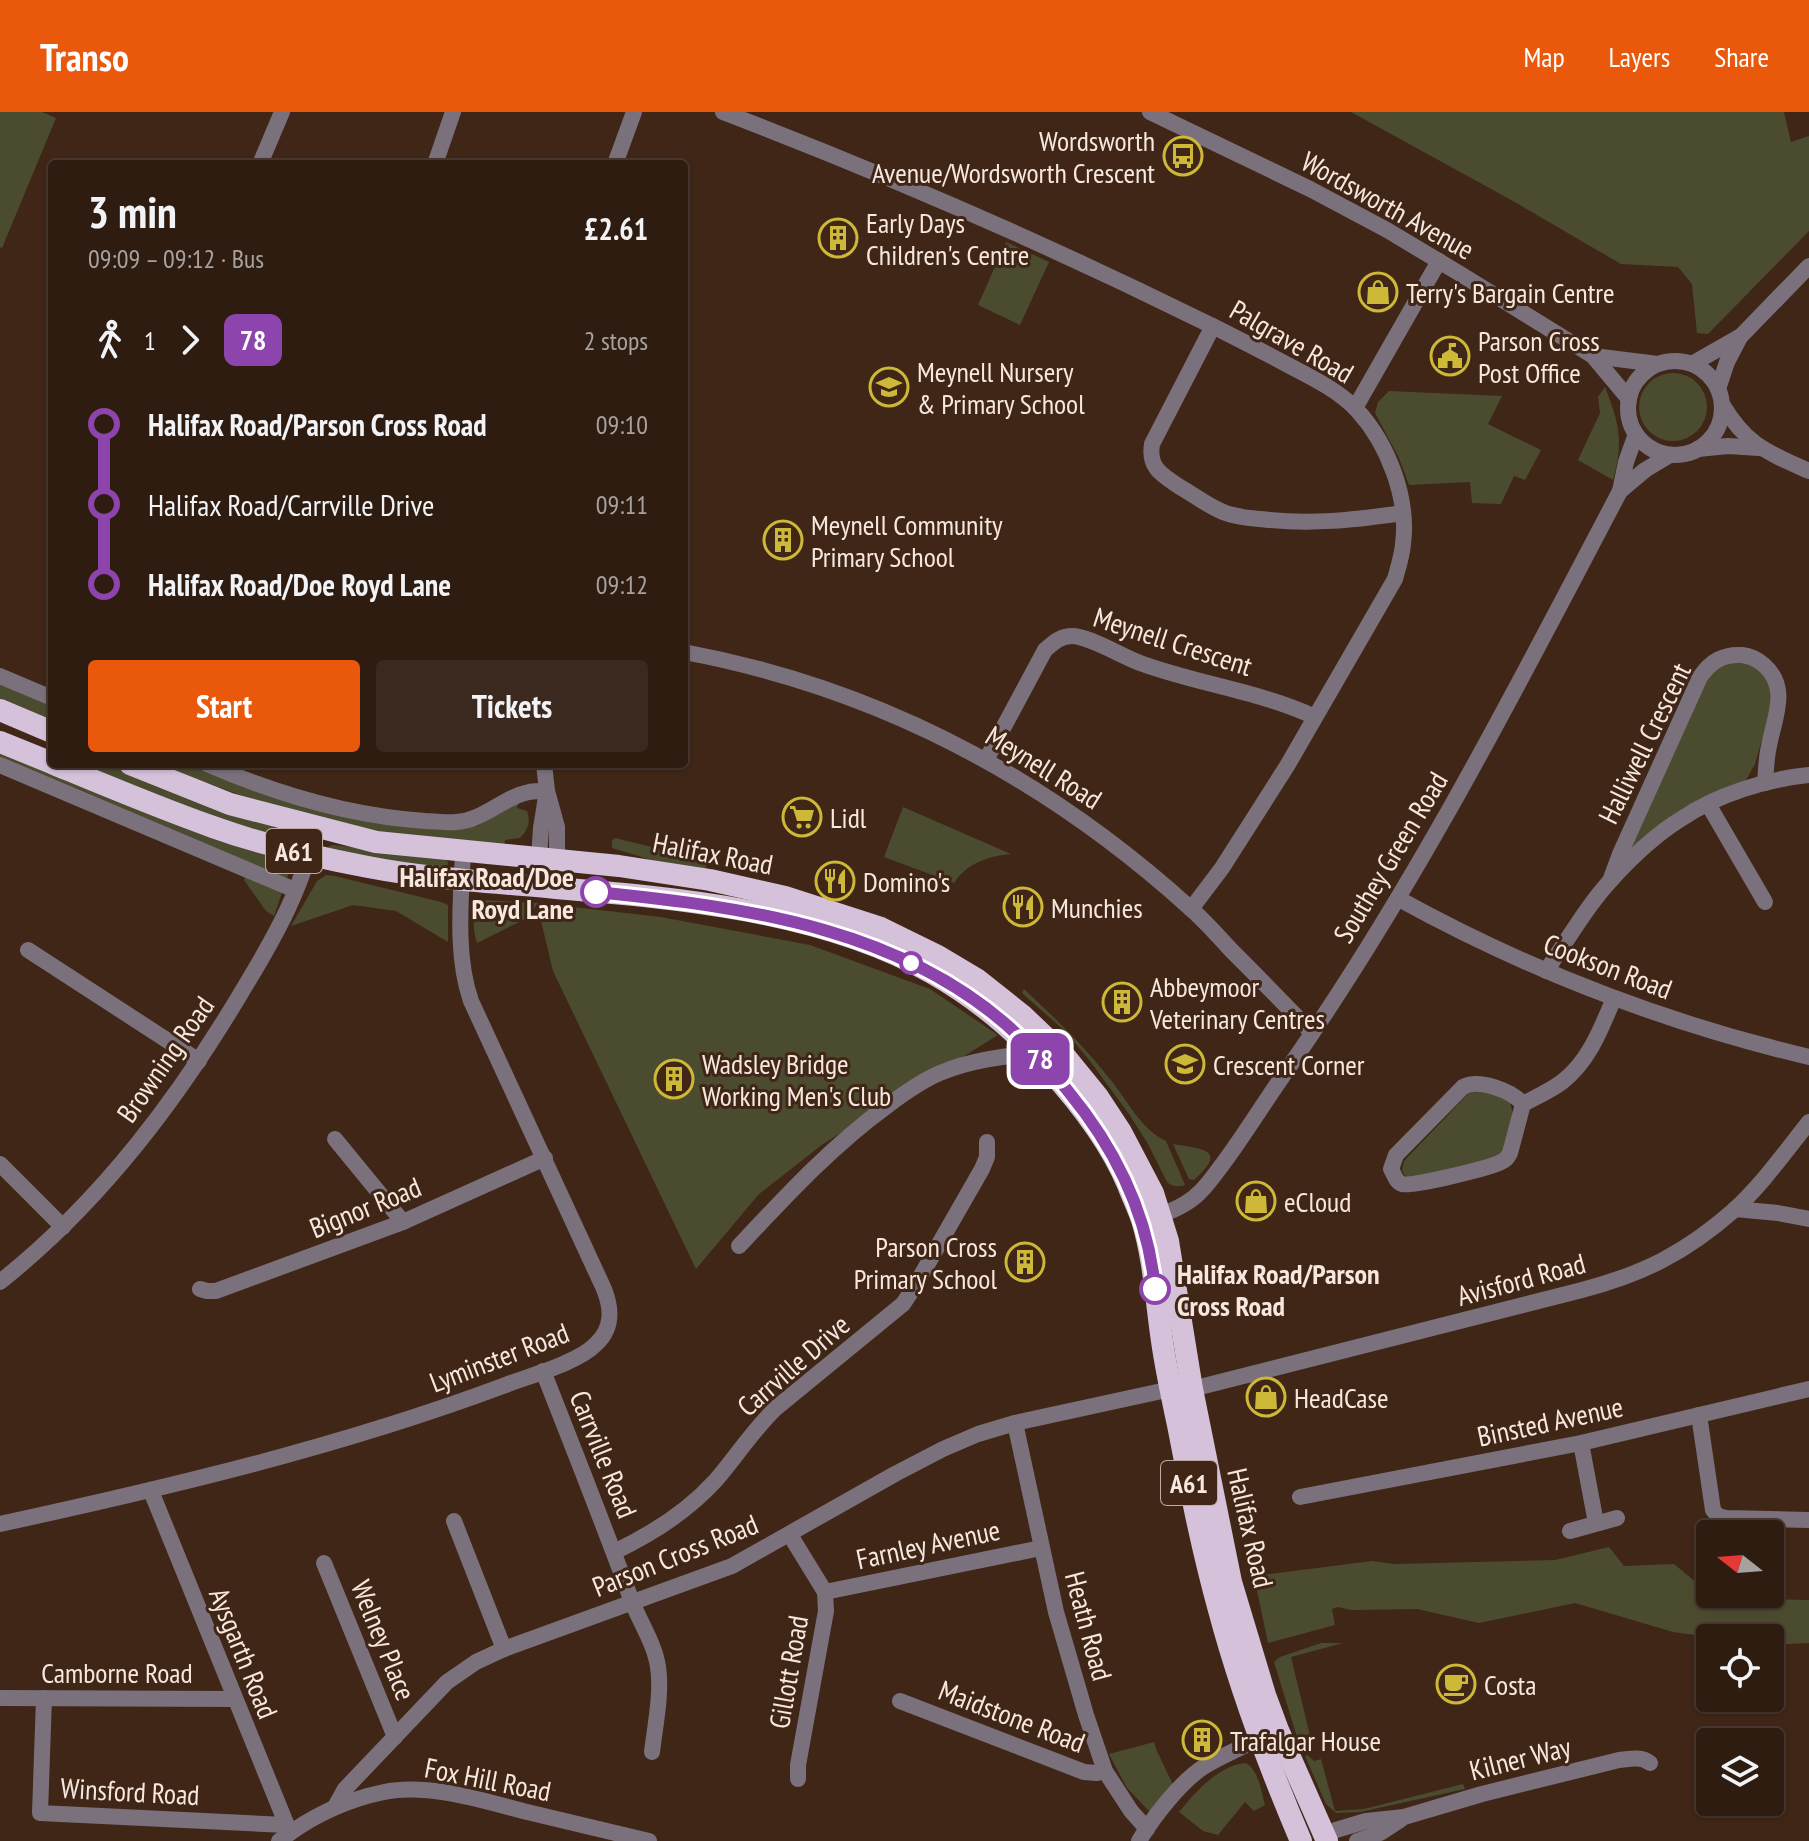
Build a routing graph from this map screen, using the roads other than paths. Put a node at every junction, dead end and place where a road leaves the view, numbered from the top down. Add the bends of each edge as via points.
1 (282, 112) edge
2 (453, 112) edge
3 (634, 112) edge
4 (723, 112) edge
5 (1150, 112) edge
6 (262, 160) edge
7 (436, 160) edge
8 (616, 160) edge
9 (1439, 261) junction
10 (1809, 266) edge
11 (1213, 326) junction
12 (1741, 336) junction
13 (1593, 356) junction
14 (1658, 364) junction
15 (1692, 364) junction
16 (1720, 396) junction
17 (1629, 399) junction
18 (1355, 408) junction
19 (1636, 434) junction
20 (1759, 448) junction
21 (1698, 449) junction
22 (1670, 455) junction
23 (1809, 471) edge
24 (1620, 491) junction
25 (1403, 513) junction
26 (688, 653) edge
27 (0, 676) edge
28 (48, 696) edge
29 (0, 710) edge
30 (1315, 717) junction
31 (48, 730) edge
32 (0, 742) edge
33 (986, 760) junction
34 (48, 762) edge
35 (0, 765) edge
36 (63, 768) edge
37 (140, 768) edge
38 (218, 768) edge
39 (544, 768) edge
40 (1809, 775) edge
41 (1765, 783) junction
42 (547, 791) junction
43 (1708, 804) junction
44 (315, 827) junction
45 (463, 852) junction
46 (309, 855) junction
47 (548, 860) junction
48 (462, 879) junction
49 (1610, 881) junction
50 (546, 887) junction
51 (295, 890) junction
52 (1399, 899) junction
53 (1765, 902) dead end
54 (1191, 909) junction
55 (28, 950) dead end
56 (1546, 971) junction
57 (1614, 998) junction
58 (1004, 1023) junction
59 (1312, 1033) junction
60 (1036, 1054) junction
61 (1809, 1057) edge
62 (992, 1058) junction
63 (199, 1061) junction
64 (1523, 1104) junction
65 (1809, 1122) edge
66 (335, 1139) dead end
67 (987, 1142) dead end
68 (545, 1158) junction
69 (0, 1164) edge
70 (1735, 1209) junction
71 (1151, 1218) junction
72 (1809, 1219) edge
73 (403, 1222) junction
74 (63, 1227) junction
75 (739, 1246) dead end
76 (0, 1282) edge
77 (200, 1289) dead end
78 (543, 1371) junction
79 (1181, 1389) junction
80 (1809, 1389) edge
81 (1699, 1415) junction
82 (1015, 1423) junction
83 (1581, 1443) junction
84 (151, 1491) junction
85 (1300, 1497) dead end
86 (1617, 1518) dead end
87 (1809, 1520) edge
88 (454, 1521) dead end
89 (1596, 1523) junction
90 (0, 1524) edge
91 (1570, 1531) dead end
92 (790, 1535) junction
93 (1041, 1548) junction
94 (614, 1552) junction
95 (324, 1563) dead end
96 (825, 1592) junction
97 (632, 1602) junction
98 (504, 1649) junction
99 (0, 1698) edge
100 (44, 1698) junction
101 (234, 1699) junction
102 (900, 1701) dead end
103 (1269, 1735) junction
104 (395, 1737) junction
105 (652, 1752) dead end
106 (1650, 1763) dead end
107 (1105, 1771) junction
108 (798, 1779) dead end
109 (335, 1807) junction
110 (1404, 1817) junction
111 (285, 1833) edge
112 (1143, 1835) edge
113 (1323, 1839) edge
114 (649, 1841) edge
115 (1301, 1841) edge
116 (1357, 1841) edge

1 - 6 street
2 - 7 street
3 - 8 street
4 - 11 street, Palgrave Road via 1000,225
5 - 9 street, Wordsworth Avenue via 1310,189
9 - 13 street, Wordsworth Avenue
9 - 18 street
10 - 12 street
11 - 18 street, Palgrave Road via 1308,375
11 - 25 street via 1152,444 1150,455 1161,475 1224,513 1244,518 1344,522
12 - 15 street
12 - 16 street via 1727,362
13 - 14 street, Wordsworth Avenue
13 - 17 street, Wordsworth Avenue
14 - 15 street
14 - 17 street via 1634,384
15 - 16 street via 1712,378
16 - 20 street via 1733,423
16 - 21 street via 1721,418
17 - 19 street via 1629,421
18 - 25 street, Palgrave Road via 1387,457
19 - 22 street via 1657,452
19 - 24 street, Southey Green Road
20 - 21 street
20 - 23 street
21 - 22 street
22 - 24 street, Southey Green Road
24 - 52 street, Southey Green Road
25 - 30 street, Palgrave Road via 1395,579
26 - 33 street, Meynell Road via 769,670 857,700
27 - 28 street
29 - 31 highway
30 - 33 street, Meynell Crescent via 1151,667 1072,636 1045,650
30 - 54 street, Palgrave Road via 1243,836
32 - 34 highway, Halifax Road / A61
33 - 54 street, Meynell Road via 1090,826
35 - 51 street
36 - 46 highway, Halifax Road / A61 via 215,828
37 - 44 highway, Halifax Road / A61 via 230,804
38 - 42 street via 329,806 410,820 470,820 526,792
39 - 42 street
40 - 41 street, Halliwell Crescent
41 - 43 street, Halliwell Crescent
41 - 49 street, Halliwell Crescent via 1780,696 1777,682 1770,670 1749,656 1720,658 1700,677
42 - 47 street via 541,828
43 - 49 street, Halliwell Crescent via 1650,841
43 - 53 street
44 - 45 highway, Halifax Road / A61 via 376,842
44 - 46 street, Browning Road
45 - 47 highway, Halifax Road / A61
45 - 48 street, Lyminster Road
46 - 48 highway, Halifax Road / A61
46 - 51 street, Browning Road
47 - 50 highway via 539,871
47 - 71 highway, Halifax Road / A61 via 710,880 785,897 881,928 936,955 1004,1000 1063,1054 1098,1097 1143,1171
48 - 50 highway, Halifax Road / A61
48 - 68 street, Lyminster Road via 466,985
49 - 56 street, Halliwell Crescent
50 - 58 highway, Halifax Road / A61 via 671,899 823,929 929,971
51 - 63 street, Browning Road via 259,964
52 - 56 street, Cookson Road
52 - 59 street, Southey Green Road
54 - 59 street, Meynell Road
55 - 63 street
56 - 57 street, Cookson Road
57 - 61 street, Cookson Road
57 - 64 street via 1575,1071
58 - 60 highway, Halifax Road / A61
58 - 62 street
59 - 71 street, Southey Green Road via 1203,1190
60 - 62 street
60 - 71 highway, Halifax Road / A61 via 1104,1140
62 - 75 street via 940,1073 863,1123
63 - 74 street, Browning Road via 136,1148
64 - 64 street via 1510,1153 1500,1163 1412,1184 1397,1181 1391,1169 1396,1155 1463,1087 1478,1083 1511,1093
65 - 70 street, Avisford Road
66 - 73 street
67 - 94 street, Carrville Drive via 982,1169 903,1304 776,1408 696,1501
68 - 73 street, Bignor Road
68 - 78 street, Lyminster Road via 610,1312 609,1325 596,1345
69 - 74 street
70 - 72 street
70 - 79 street, Avisford Road via 1674,1255 1618,1280
71 - 79 highway, Halifax Road / A61 via 1154,1278
73 - 77 street, Bignor Road via 216,1291
74 - 76 street, Browning Road
78 - 84 street, Lyminster Road via 390,1425
78 - 94 street, Carrville Road
79 - 82 street, Parson Cross Road
79 - 103 highway, Halifax Road / A61 via 1193,1501 1218,1608
80 - 81 street, Binsted Avenue
81 - 83 street, Binsted Avenue
81 - 87 street via 1718,1516
82 - 92 street, Parson Cross Road via 943,1449
82 - 93 street, Heath Road
83 - 85 street, Binsted Avenue
83 - 89 street
84 - 90 street, Lyminster Road
84 - 101 street, Aysgarth Road
86 - 89 street
88 - 98 street
89 - 91 street
92 - 96 street, Gillott Road
92 - 97 street, Parson Cross Road via 732,1566
93 - 96 street, Farnley Avenue
93 - 107 street, Heath Road
94 - 97 street, Carrville Road
95 - 104 street, Welney Place
96 - 108 street, Gillott Road
97 - 98 street, Parson Cross Road
97 - 105 street, Carrville Road via 658,1668
98 - 104 street, Parson Cross Road via 459,1672
99 - 100 street, Camborne Road
100 - 101 street, Camborne Road
100 - 111 street, Winsford Road via 40,1813
101 - 111 street, Aysgarth Road
102 - 107 street, Maidstone Road via 1084,1772
103 - 112 street via 1191,1776
103 - 113 highway, Halifax Road / A61
103 - 115 highway, Halifax Road / A61
104 - 109 street, Parson Cross Road via 345,1789
106 - 110 street, Kilner Way via 1619,1760
107 - 112 street, Heath Road
109 - 111 street, Fox Hill Road
109 - 114 street, Fox Hill Road via 386,1792 436,1792
110 - 113 street, Kilner Way via 1366,1821
110 - 116 street, Kilner Way

